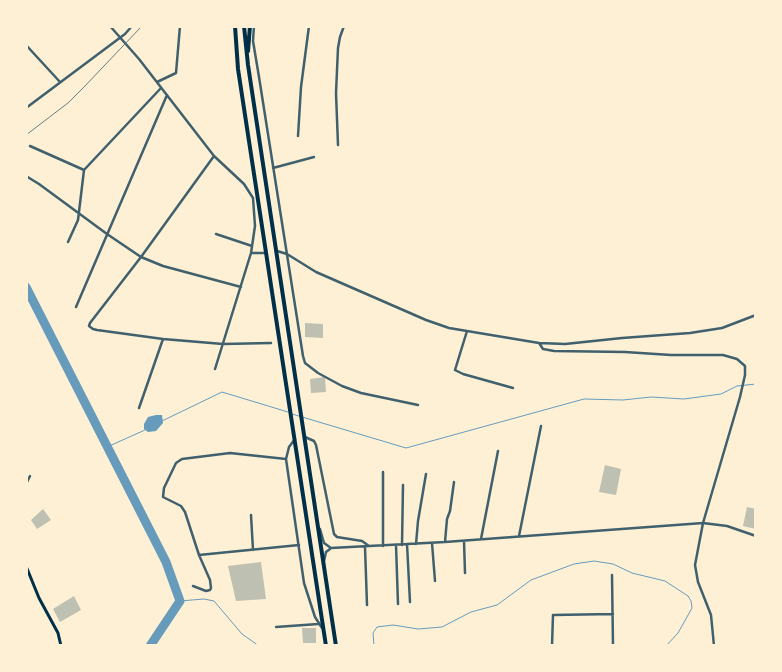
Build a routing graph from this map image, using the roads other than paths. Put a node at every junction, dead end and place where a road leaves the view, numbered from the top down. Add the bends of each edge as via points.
1 (110, 26) edge
2 (132, 26) edge
3 (180, 26) edge
4 (235, 26) edge
5 (244, 26) edge
6 (250, 26) edge
7 (254, 26) edge
8 (309, 26) edge
9 (344, 26) edge
10 (119, 37) junction
11 (26, 45) edge
12 (248, 65) junction
13 (60, 82) junction
14 (157, 82) junction
15 (162, 88) junction
16 (166, 95) junction
17 (26, 108) edge
18 (298, 136) dead end
19 (338, 145) dead end
20 (30, 146) dead end
21 (214, 156) junction
22 (314, 157) dead end
23 (273, 168) junction
24 (84, 170) junction
25 (26, 176) edge
26 (79, 214) junction
27 (107, 234) junction
28 (216, 234) dead end
29 (68, 242) dead end
30 (252, 246) junction
31 (277, 251) junction
32 (251, 252) junction
33 (266, 253) junction
34 (287, 254) junction
35 (141, 258) junction
36 (241, 287) junction
37 (76, 307) dead end
38 (756, 316) edge
39 (467, 331) junction
40 (163, 339) junction
41 (271, 343) dead end
42 (539, 343) junction
43 (223, 344) junction
44 (215, 369) dead end
45 (513, 388) dead end
46 (418, 404) dead end
47 (139, 408) dead end
48 (541, 426) dead end
49 (305, 438) junction
50 (295, 439) junction
51 (498, 451) dead end
52 (286, 459) junction
53 (384, 472) dead end
54 (426, 474) dead end
55 (30, 476) dead end
56 (454, 482) dead end
57 (26, 484) edge
58 (403, 485) dead end
59 (251, 515) dead end
60 (318, 523) junction
61 (704, 523) junction
62 (519, 536) junction
63 (756, 536) edge
64 (481, 539) junction
65 (464, 540) junction
66 (445, 542) junction
67 (432, 543) junction
68 (402, 544) junction
69 (407, 544) junction
70 (416, 544) junction
71 (299, 545) junction
72 (396, 545) junction
73 (370, 546) junction
74 (383, 546) junction
75 (365, 547) junction
76 (331, 548) junction
77 (253, 550) junction
78 (199, 555) junction
79 (324, 562) junction
80 (26, 566) edge
81 (465, 573) dead end
82 (612, 575) dead end
83 (435, 580) dead end
84 (193, 586) dead end
85 (410, 602) dead end
86 (367, 604) dead end
87 (398, 604) dead end
88 (613, 614) junction
89 (318, 624) junction
90 (276, 627) dead end
91 (324, 632) junction
92 (62, 646) edge
93 (326, 646) edge
94 (336, 646) edge
95 (552, 646) edge
96 (613, 646) edge
97 (714, 646) edge

1 - 10 street
2 - 10 street
3 - 14 street via 176,73
4 - 33 highway via 238,69
5 - 12 highway
6 - 12 highway
7 - 23 street via 253,41
8 - 18 street
9 - 19 street via 340,37 336,93
10 - 13 street
10 - 14 street
11 - 13 street
12 - 31 highway
13 - 17 street
14 - 15 street
15 - 16 street
15 - 24 street
16 - 21 street
16 - 27 street
20 - 24 street
21 - 30 street via 244,184 253,198 256,226
21 - 35 street
22 - 23 street
23 - 34 street
24 - 26 street
25 - 26 street
26 - 27 street
26 - 29 street
27 - 35 street
27 - 37 street
28 - 30 street
30 - 32 street
31 - 34 street
31 - 49 highway
32 - 33 street
32 - 36 street
33 - 50 highway
34 - 39 street via 316,272 380,300 433,322
34 - 46 street via 305,363 355,391
35 - 36 street
35 - 40 street via 90,323 90,328
36 - 43 street
38 - 42 street via 722,328 690,333 565,344
39 - 42 street
39 - 45 street via 455,370
40 - 43 street
40 - 47 street
41 - 43 street
42 - 61 street via 543,349 554,351 730,356 742,362 745,375 740,397
43 - 44 street
48 - 62 street
49 - 60 highway
49 - 73 street via 316,445 334,534
50 - 52 street
50 - 91 highway
51 - 64 street
52 - 71 street
52 - 78 street via 230,453 178,460 163,497 181,506 185,512
53 - 74 street
54 - 70 street
55 - 57 street
56 - 66 street
58 - 68 street
59 - 77 street
60 - 76 street via 324,543
60 - 79 highway
61 - 62 street
61 - 63 street via 728,526
61 - 97 street via 695,565 711,615
62 - 64 street
64 - 65 street
65 - 66 street
65 - 81 street
66 - 67 street
67 - 70 street
67 - 83 street
68 - 69 street
68 - 72 street
69 - 70 street
69 - 85 street
71 - 77 street
71 - 89 street via 304,583
72 - 74 street
72 - 87 street
73 - 74 street
73 - 75 street
75 - 76 street
75 - 86 street
76 - 79 street via 326,552
77 - 78 street
78 - 84 street via 211,588 206,591
79 - 94 highway
80 - 92 main road
82 - 88 street
88 - 95 street via 553,615
88 - 96 street
89 - 90 street
89 - 91 street
91 - 93 highway

